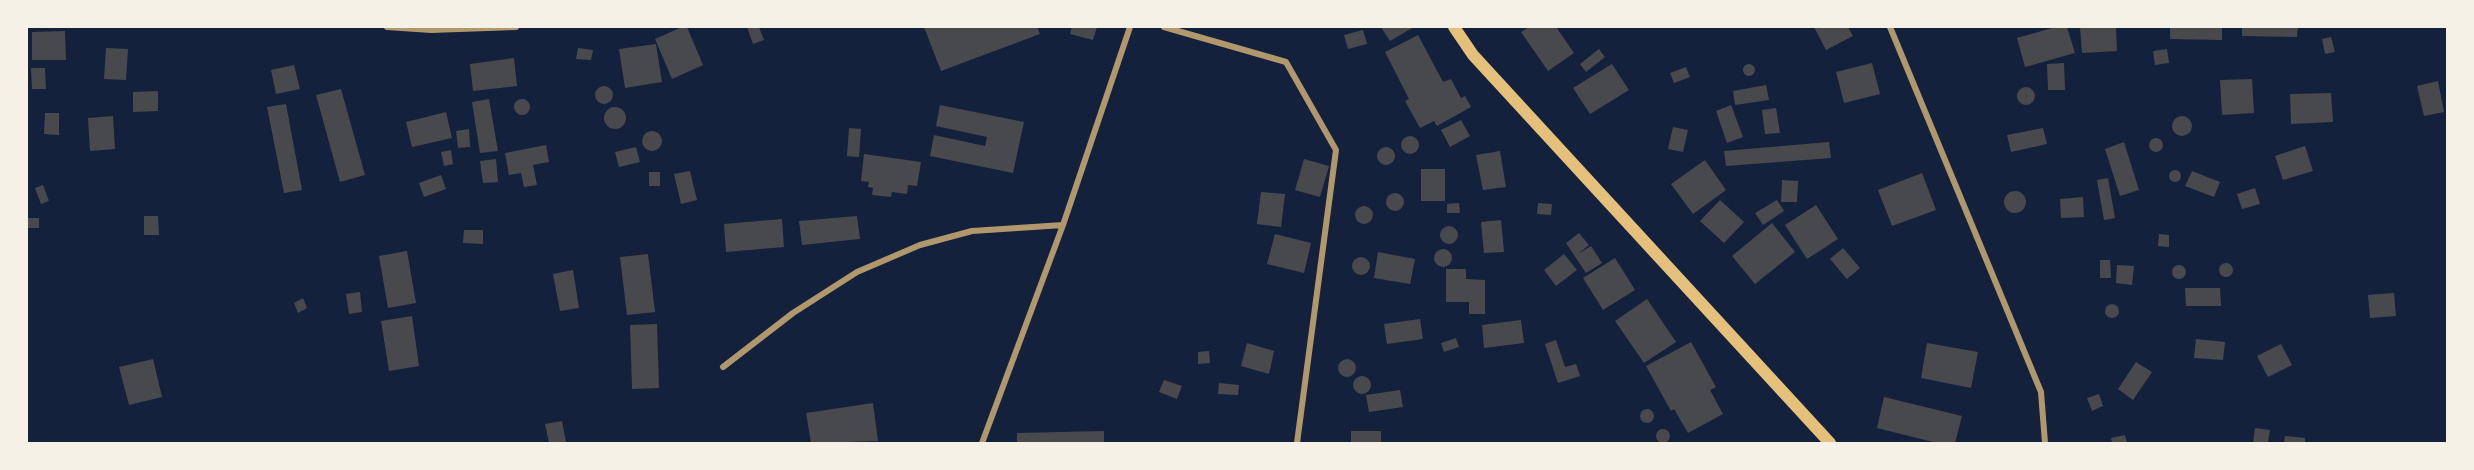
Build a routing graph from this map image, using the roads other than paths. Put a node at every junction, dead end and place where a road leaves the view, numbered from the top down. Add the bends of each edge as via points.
1 (387, 27) edge
2 (516, 27) edge
3 (1130, 27) edge
4 (1164, 27) edge
5 (1454, 27) edge
6 (1890, 27) edge
7 (1063, 225) junction
8 (723, 367) dead end
9 (982, 443) edge
10 (1297, 443) edge
11 (1830, 443) edge
12 (2045, 443) edge

1 - 2 street
3 - 7 street
4 - 10 street via 1286,62 1336,150
5 - 11 main road via 1473,55
6 - 12 street via 2041,392
7 - 8 street via 972,231 920,245 857,272 793,313
7 - 9 street

